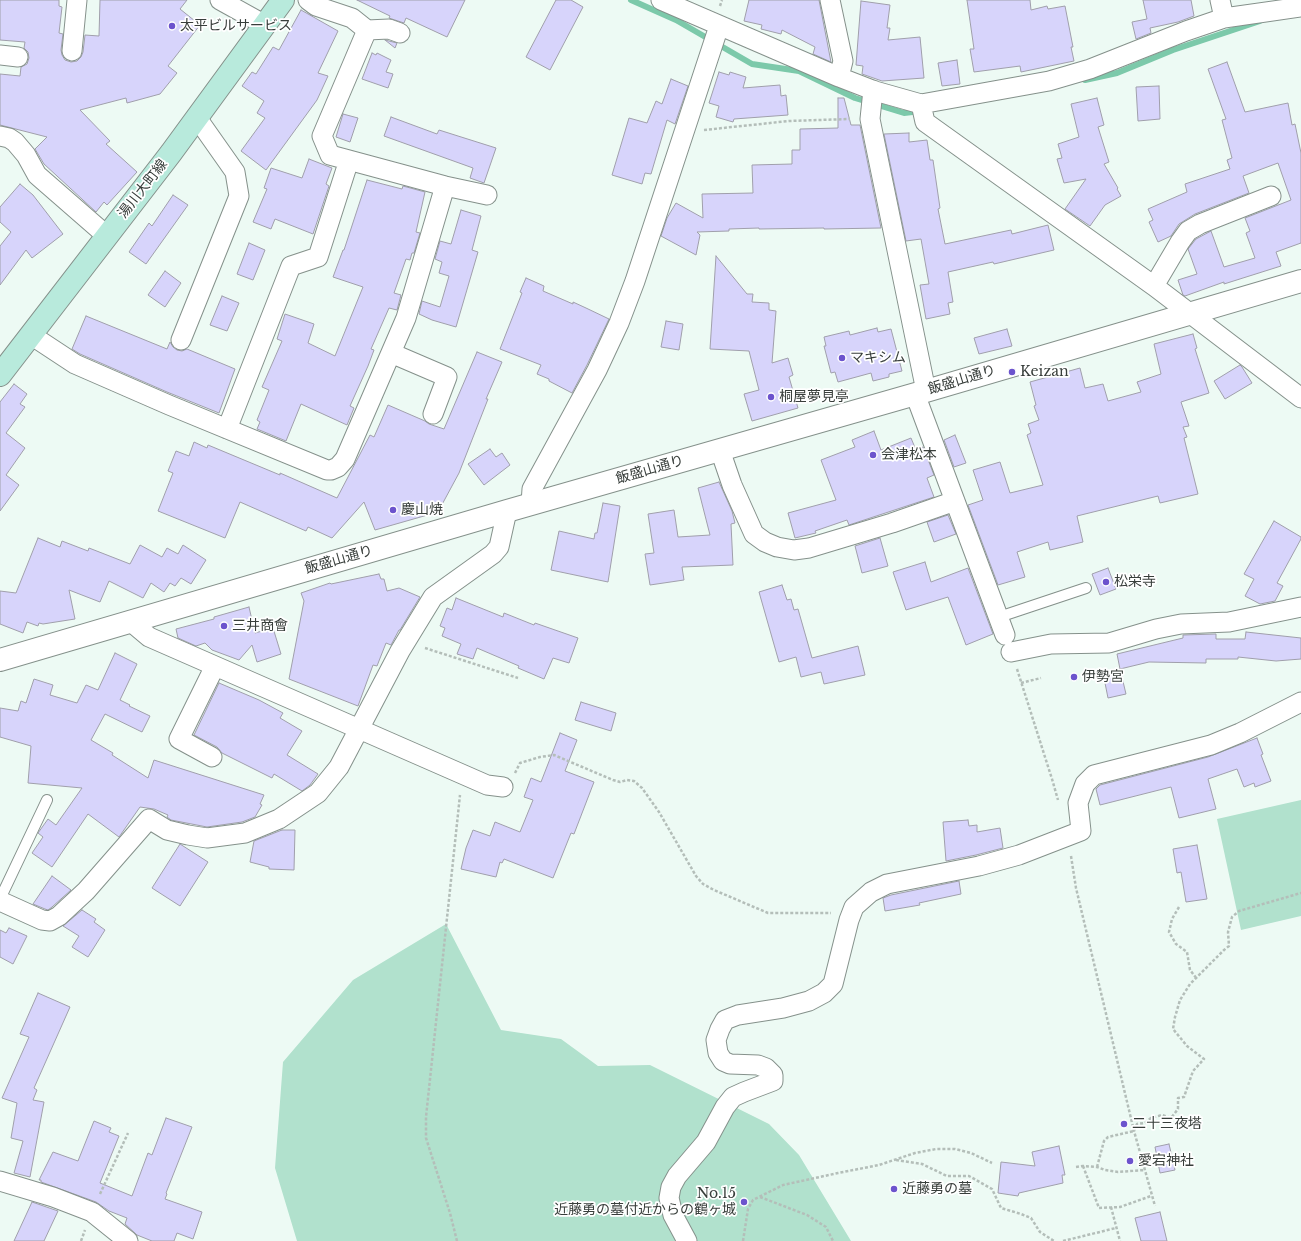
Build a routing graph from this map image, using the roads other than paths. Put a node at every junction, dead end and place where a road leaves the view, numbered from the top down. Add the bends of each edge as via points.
1 (77, 0) edge
2 (220, 0) edge
3 (283, 0) edge
4 (308, 0) edge
5 (661, 0) edge
6 (830, 0) edge
7 (1220, 0) edge
8 (1301, 7) edge
9 (1224, 18) junction
10 (265, 25) junction
11 (719, 26) junction
12 (368, 30) junction
13 (400, 33) dead end
14 (72, 51) dead end
15 (839, 77) junction
16 (873, 90) junction
17 (921, 104) junction
18 (197, 118) junction
19 (0, 136) edge
20 (348, 160) junction
21 (445, 186) junction
22 (487, 195) dead end
23 (1271, 196) dead end
24 (107, 236) junction
25 (1301, 281) edge
26 (1154, 286) junction
27 (1190, 313) junction
28 (31, 335) junction
29 (181, 340) dead end
30 (391, 353) junction
31 (0, 375) edge
32 (921, 393) junction
33 (1301, 398) edge
34 (434, 414) dead end
35 (227, 429) junction
36 (720, 450) junction
37 (955, 501) junction
38 (531, 504) junction
39 (507, 511) junction
40 (1086, 588) dead end
41 (1301, 607) edge
42 (999, 617) junction
43 (130, 621) junction
44 (0, 660) edge
45 (215, 666) junction
46 (1301, 702) edge
47 (359, 730) junction
48 (212, 757) dead end
49 (503, 787) road end
50 (47, 800) dead end
51 (0, 900) edge
52 (0, 1181) edge
53 (128, 1241) edge
54 (687, 1241) edge

1 - 14 street
2 - 10 street
3 - 10 main road, 湯川大町線
4 - 12 street via 316,6 352,18
5 - 11 street
6 - 15 street via 843,61
7 - 9 street
8 - 9 street
9 - 17 street via 1090,69 1049,81
10 - 18 main road, 湯川大町線
11 - 15 street
11 - 38 street via 619,323 597,370 532,489
12 - 13 street via 389,29
12 - 20 street via 322,136 330,155
15 - 16 street
16 - 17 street
16 - 32 street via 870,119
17 - 26 street via 925,122
18 - 24 main road, 湯川大町線
18 - 29 street via 235,172 239,196
19 - 24 street via 15,142 37,175
20 - 21 street
20 - 35 street via 318,257 291,266
21 - 22 street
21 - 30 street via 406,318
23 - 26 street via 1200,224 1188,232
24 - 28 main road, 湯川大町線
25 - 27 street, 飯盛山通り
26 - 27 street
27 - 32 street, 飯盛山通り
27 - 33 street
28 - 31 main road, 湯川大町線
28 - 35 street via 75,364
30 - 34 street via 447,377
30 - 35 street via 345,459 338,467 327,470
32 - 36 street, 飯盛山通り
32 - 37 street
36 - 37 street via 732,486 754,534 777,547 794,550 809,548
36 - 38 street, 飯盛山通り
37 - 42 street
38 - 39 street, 飯盛山通り
39 - 43 street, 飯盛山通り
39 - 47 street via 501,538 493,554 433,597 406,641
40 - 42 lane
41 - 42 street via 1229,622 1182,624 1109,643 1008,643
43 - 44 street, 飯盛山通り
43 - 45 street via 149,637
45 - 47 street
45 - 48 street via 179,739
46 - 54 street via 1211,745 1094,775 1085,784 1078,803 1082,831 979,866 887,884 871,892 854,907 833,984 824,993 809,1001 738,1015 725,1020 716,1040 718,1053 723,1061 766,1068 773,1075 773,1081 733,1098 725,1107 706,1142 676,1176 669,1198 673,1215
47 - 49 street via 487,785
47 - 51 street via 339,767 318,793 279,819 245,833 207,838 167,830 149,820 86,892 50,921 42,920
50 - 51 lane
52 - 53 street via 92,1212

